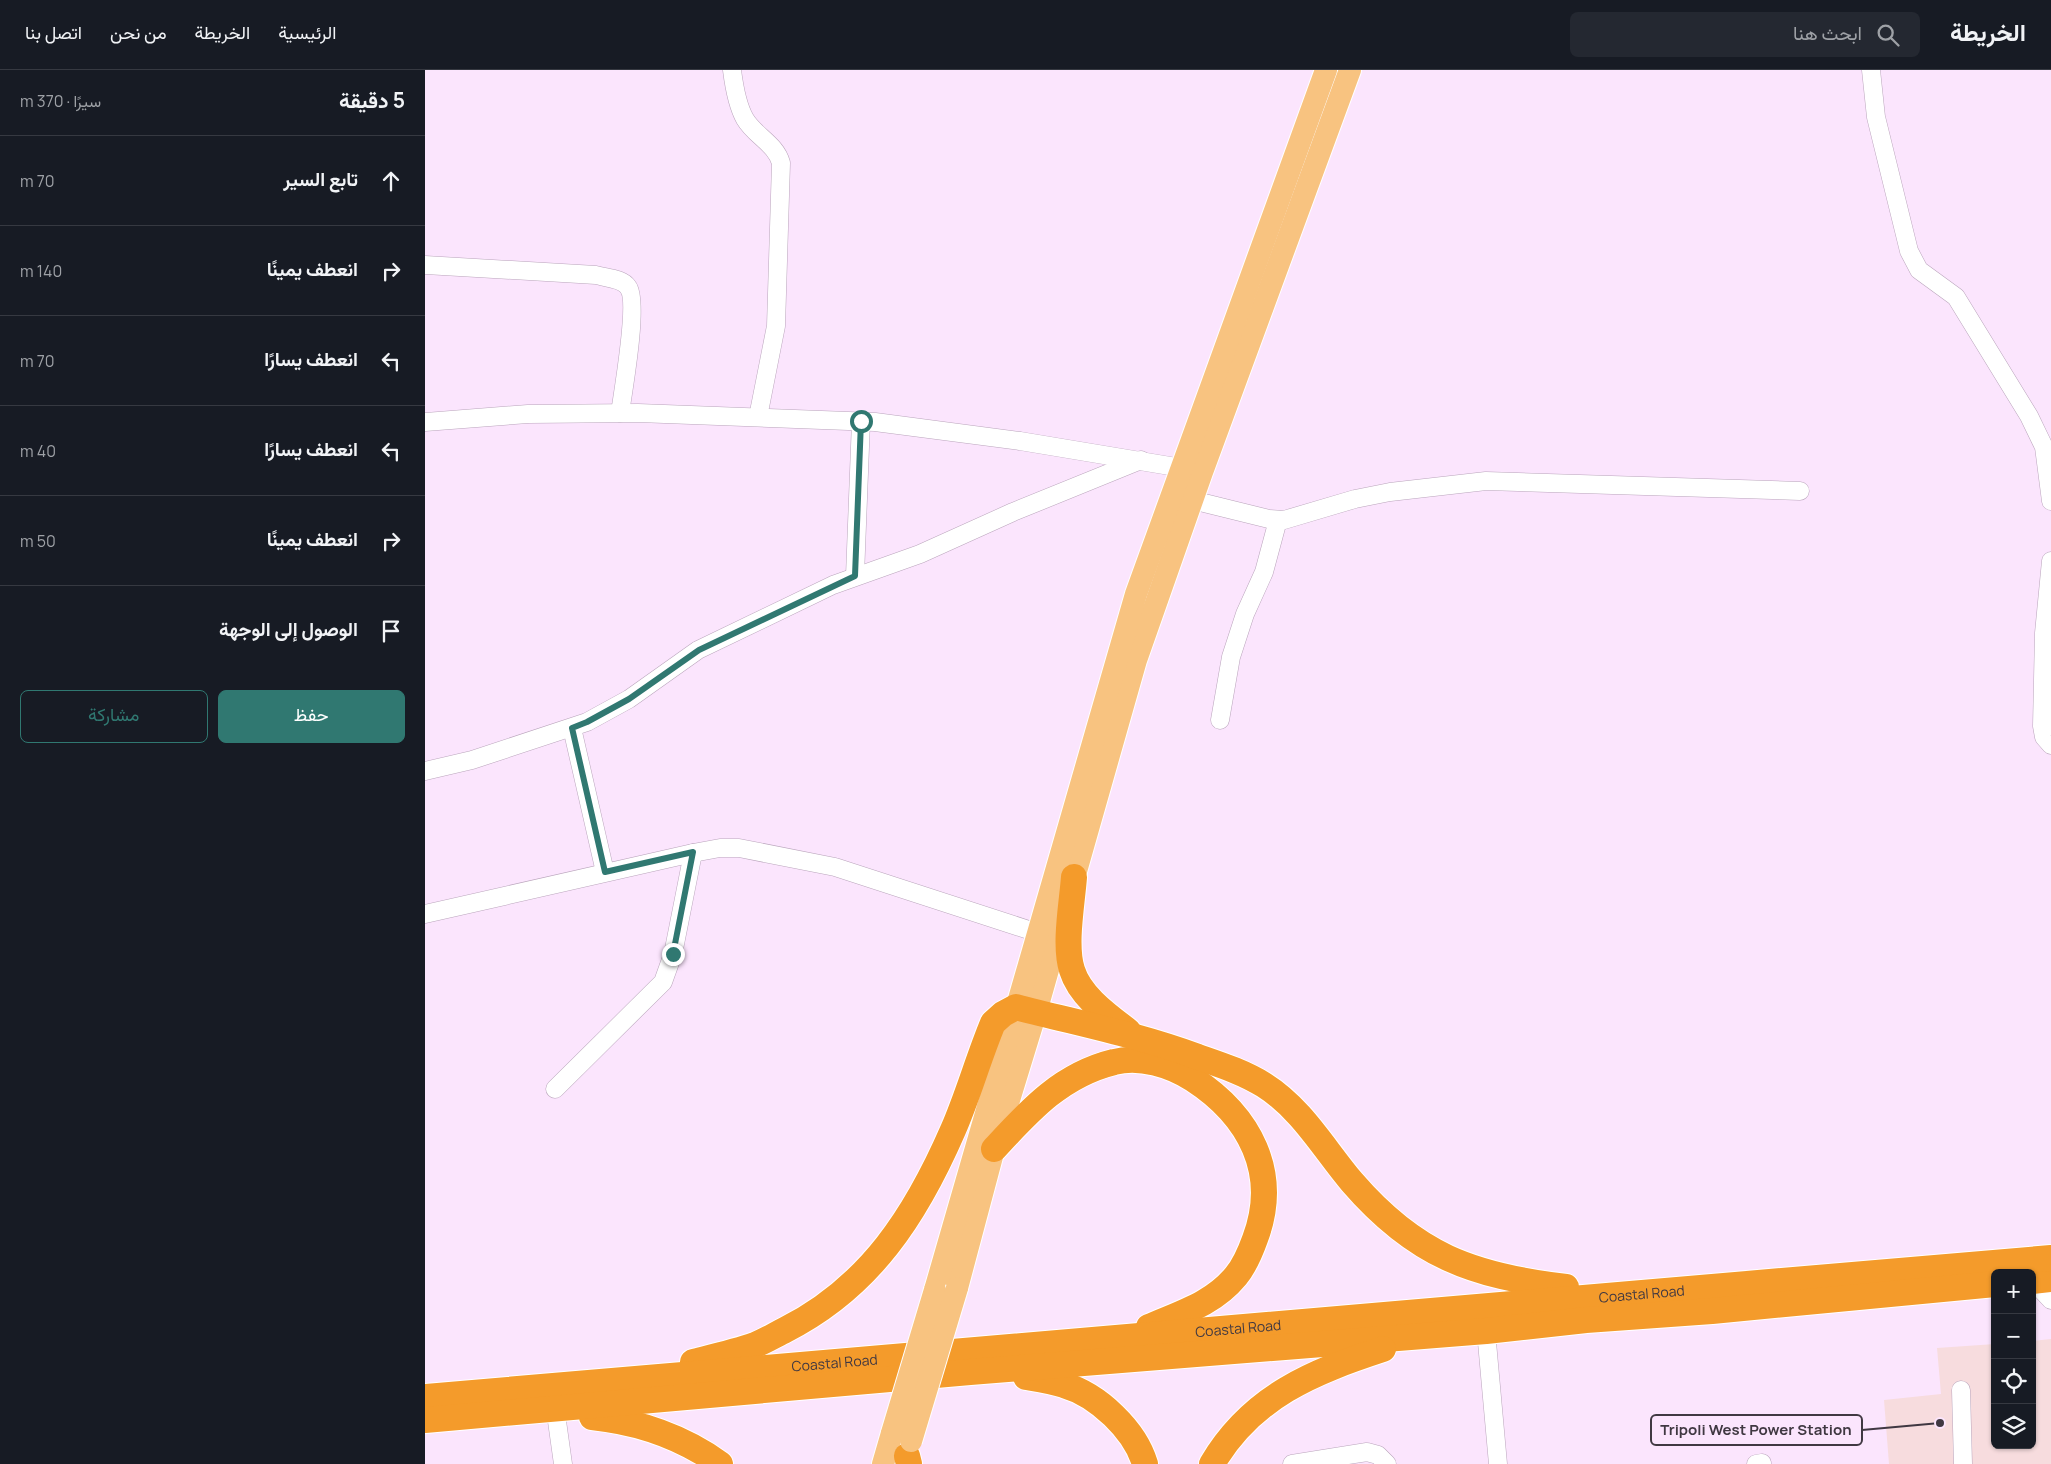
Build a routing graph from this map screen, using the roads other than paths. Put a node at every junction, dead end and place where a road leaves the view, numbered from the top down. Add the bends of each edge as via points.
1 (732, 70) edge
2 (1326, 70) edge
3 (1350, 70) edge
4 (1871, 70) edge
5 (425, 265) edge
6 (620, 413) junction
7 (758, 417) junction
8 (861, 421) junction
9 (425, 422) edge
10 (1141, 460) junction
11 (1182, 468) junction
12 (1800, 491) dead end
13 (1192, 500) junction
14 (2051, 501) edge
15 (1278, 520) junction
16 (2051, 561) edge
17 (855, 576) junction
18 (1220, 720) dead end
19 (572, 728) junction
20 (2051, 744) edge
21 (425, 771) edge
22 (693, 852) junction
23 (605, 872) junction
24 (1074, 877) junction
25 (425, 914) edge
26 (1038, 933) junction
27 (1026, 1010) junction
28 (1135, 1036) junction
29 (555, 1089) dead end
30 (994, 1150) junction
31 (2051, 1258) edge
32 (2051, 1279) edge
33 (2036, 1281) edge
34 (1991, 1284) edge
35 (2036, 1284) edge
36 (1607, 1295) junction
37 (2051, 1300) edge
38 (1486, 1331) junction
39 (1424, 1335) junction
40 (1131, 1336) junction
41 (970, 1372) junction
42 (631, 1378) junction
43 (1961, 1390) dead end
44 (425, 1397) edge
45 (549, 1413) junction
46 (425, 1420) edge
47 (905, 1452) edge
48 (563, 1464) edge
49 (721, 1464) edge
50 (883, 1464) edge
51 (1145, 1464) edge
52 (1212, 1464) edge
53 (1293, 1464) edge
54 (1387, 1464) edge
55 (1497, 1464) edge
56 (1963, 1464) edge

1 - 7 street via 745,118 779,154 781,163 775,326
2 - 11 main road
3 - 13 main road
4 - 14 street via 1876,117 1909,251 1919,270 1956,297 2025,408 2044,446
5 - 6 street via 596,275 619,280 628,286 632,295 632,316
6 - 7 street
6 - 9 street via 527,414
7 - 8 street
8 - 10 street via 944,430
8 - 17 street
10 - 11 street
10 - 17 street via 920,554
11 - 26 main road via 1136,594
12 - 15 street via 1486,481 1390,492
13 - 15 street
13 - 24 main road via 1137,660
15 - 18 street via 1264,572 1245,614 1231,657
16 - 20 street via 2044,633 2042,726 2044,737
17 - 19 street via 699,650 629,699
19 - 21 street via 473,760
19 - 23 street
22 - 23 street
22 - 26 street via 739,848 820,863
22 - 29 street via 673,954 663,982
23 - 25 street
24 - 27 main road
24 - 28 highway via 1069,952 1072,970 1079,986 1102,1011
26 - 27 main road
27 - 28 highway
27 - 30 main road
27 - 42 highway via 1003,1014 993,1023 954,1128 923,1195 896,1236 863,1273 809,1318 756,1344
27 - 47 main road, bridge via 935,1290
28 - 36 highway via 1234,1069 1265,1086 1292,1108 1318,1136 1352,1182 1389,1221 1443,1257 1517,1281
30 - 40 highway via 1033,1106 1063,1082 1115,1062 1135,1060 1177,1069 1208,1089 1233,1112 1253,1142 1266,1190 1261,1223 1247,1260 1236,1276 1205,1303
30 - 47 main road, bridge via 957,1288
31 - 36 highway, Coastal Road
32 - 33 highway
34 - 38 highway, Coastal Road
35 - 37 street
36 - 40 highway, Coastal Road
38 - 39 highway, Coastal Road
38 - 55 street
39 - 41 highway, Coastal Road
39 - 52 highway via 1325,1368 1296,1383 1249,1418
40 - 42 highway, Coastal Road via 856,1362
41 - 45 highway, Coastal Road
41 - 51 highway via 1026,1377 1065,1385 1089,1396 1134,1439
42 - 44 highway, Coastal Road
43 - 56 street
45 - 46 highway, Coastal Road
45 - 48 street
45 - 49 highway via 622,1420 648,1427 674,1436
47 - 50 main road
53 - 54 street via 1367,1452

